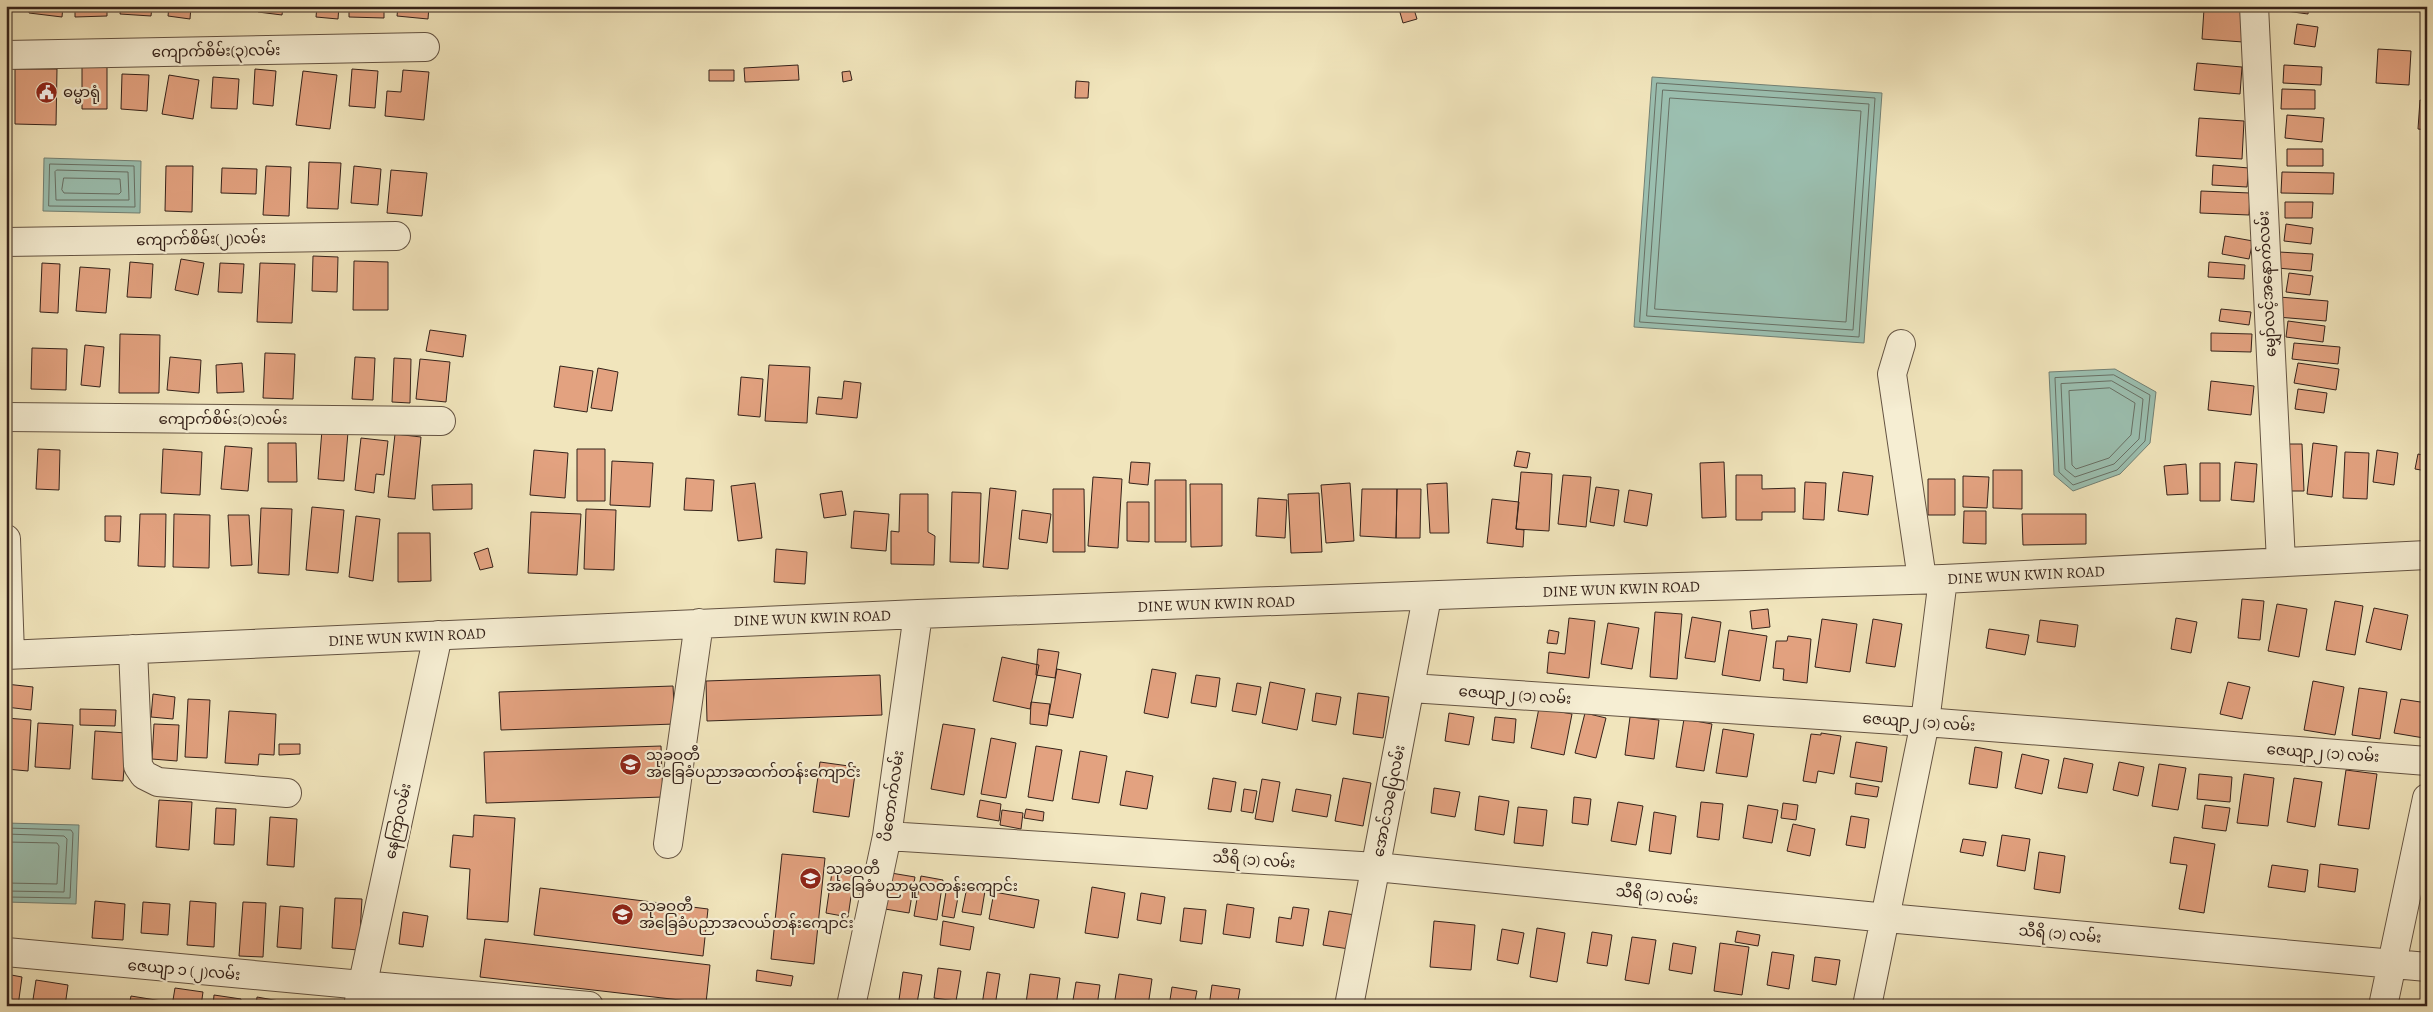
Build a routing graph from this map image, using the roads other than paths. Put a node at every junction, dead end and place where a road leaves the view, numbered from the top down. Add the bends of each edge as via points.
1 (2254, 6) edge
2 (425, 47) dead end
3 (6, 55) edge
4 (396, 236) dead end
5 (6, 242) edge
6 (1901, 344) dead end
7 (6, 417) edge
8 (441, 421) dead end
9 (6, 539) edge
10 (2427, 555) edge
11 (2281, 562) junction
12 (1933, 579) junction
13 (1427, 597) junction
14 (918, 614) junction
15 (699, 623) junction
16 (438, 635) junction
17 (133, 649) junction
18 (8, 654) edge
19 (1411, 688) junction
20 (1925, 722) junction
21 (2427, 761) edge
22 (287, 793) dead end
23 (2427, 798) edge
24 (887, 836) junction
25 (668, 844) dead end
26 (1376, 867) junction
27 (1887, 918) junction
28 (6, 952) edge
29 (2391, 965) junction
30 (2427, 967) edge
31 (360, 996) edge
32 (589, 1006) edge
33 (851, 1006) edge
34 (1349, 1006) edge
35 (1867, 1006) edge
36 (2383, 1006) edge

1 - 11 street, မျှော်လင့်အနောက်လမ်း
2 - 3 street, ကျောက်စိမ်း(၃)လမ်း
4 - 5 street, ကျောက်စိမ်း(၂)လမ်း
6 - 12 street via 1892,374
7 - 8 street, ကျောက်စိမ်း(၁)လမ်း
9 - 18 street
10 - 11 street, DINE WUN KWIN ROAD
11 - 12 street, DINE WUN KWIN ROAD
12 - 13 street, DINE WUN KWIN ROAD
12 - 20 street
13 - 14 street, DINE WUN KWIN ROAD
13 - 19 street, အောင်သပြေလမ်း
14 - 15 street, DINE WUN KWIN ROAD
14 - 24 street, ပိတောက်လမ်း
15 - 16 street, DINE WUN KWIN ROAD
15 - 25 street
16 - 17 street, DINE WUN KWIN ROAD
16 - 31 street, နေကြာလမ်း
17 - 18 street, DINE WUN KWIN ROAD
17 - 22 street via 138,766 144,775 158,782
19 - 20 street, ဇေယျာ၂ (၁) လမ်း
19 - 26 street, အောင်သပြေလမ်း
20 - 21 street, ဇေယျာ၂ (၁) လမ်း
20 - 27 street
23 - 29 street
24 - 26 street, သီရိ (၁) လမ်း
24 - 33 street, ပိတောက်လမ်း
26 - 27 street, သီရိ (၁) လမ်း
26 - 34 street, အောင်သပြေလမ်း
27 - 29 street, သီရိ (၁) လမ်း
27 - 35 street
28 - 31 street, ဇေယျာ ၁ (၂)လမ်း
29 - 30 street, သီရိ (၁) လမ်း
29 - 36 street
31 - 32 street, ဇေယျာ ၁ (၂)လမ်း

